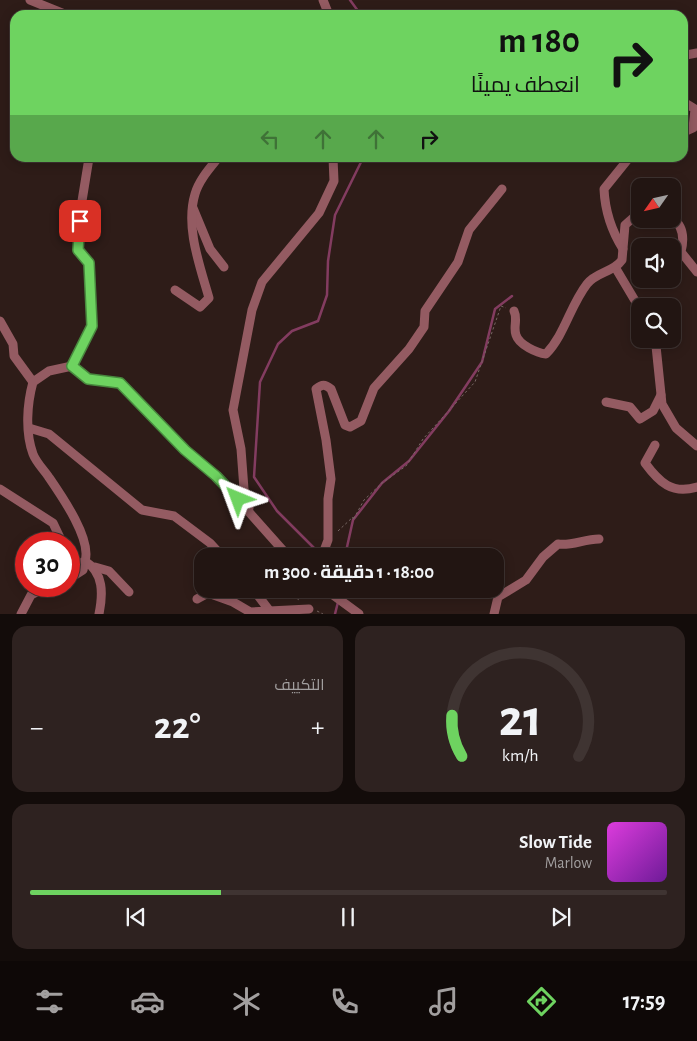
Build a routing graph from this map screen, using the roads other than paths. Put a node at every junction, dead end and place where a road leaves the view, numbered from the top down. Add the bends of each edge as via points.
1 (30, 0) edge
2 (55, 10) edge
3 (688, 104) edge
4 (688, 130) edge
5 (88, 162) edge
6 (215, 162) edge
7 (333, 162) edge
8 (626, 162) edge
9 (502, 189) dead end
10 (193, 208) junction
11 (631, 220) edge
12 (680, 228) edge
13 (624, 251) junction
14 (697, 257) edge
15 (224, 267) dead end
16 (616, 267) junction
17 (694, 270) edge
18 (174, 290) dead end
19 (634, 298) edge
20 (514, 311) road end
21 (0, 320) edge
22 (656, 348) edge
23 (72, 366) junction
24 (33, 382) junction
25 (661, 394) junction
26 (606, 402) dead end
27 (29, 428) junction
28 (655, 445) dead end
29 (697, 446) edge
30 (697, 487) edge
31 (0, 489) edge
32 (249, 510) junction
33 (57, 532) edge
34 (599, 539) dead end
35 (215, 548) edge
36 (281, 548) edge
37 (325, 548) edge
38 (85, 561) junction
39 (80, 564) edge
40 (94, 567) junction
41 (80, 572) edge
42 (129, 592) dead end
43 (30, 597) edge
44 (260, 598) edge
45 (336, 598) edge
46 (197, 599) dead end
47 (309, 608) dead end
48 (353, 610) edge
49 (23, 611) edge
50 (271, 613) edge
51 (98, 614) edge
52 (494, 614) edge

1 - 2 street
3 - 4 street via 696,109 693,128
5 - 23 street via 78,250 89,263 92,326
6 - 10 street via 195,194
7 - 32 street via 334,181 319,213 262,282 252,310 233,410
8 - 13 street via 604,189 605,206 613,232
9 - 37 street via 469,230 458,262 425,311 424,327 374,388 361,420 350,427 345,425 331,388 320,385 316,389 330,479
10 - 15 street via 210,249
10 - 18 street via 193,234 209,298 200,307
11 - 13 street via 626,225
12 - 17 street via 682,252
13 - 16 street
14 - 17 street
16 - 19 street
16 - 20 street via 588,282 561,336 546,354 521,342 516,335
21 - 24 street via 13,344 14,356
22 - 25 street
23 - 24 street via 49,371
23 - 32 street via 88,379 120,383
24 - 27 street via 29,397
25 - 26 street via 653,411 640,419 630,407
25 - 29 street via 662,404 676,428
27 - 35 street via 48,434 142,510 174,516
27 - 38 street via 33,454 78,524 88,554
28 - 30 street via 645,463 656,477 667,487
31 - 33 street via 53,523
32 - 36 street
34 - 52 street via 584,539 567,546 558,544 543,557 526,580 498,597
38 - 39 street
38 - 40 street
38 - 41 street
40 - 42 street via 109,571
40 - 51 street via 102,585
43 - 49 street
44 - 50 street
45 - 48 street
46 - 50 street via 208,594 250,612
47 - 50 street

